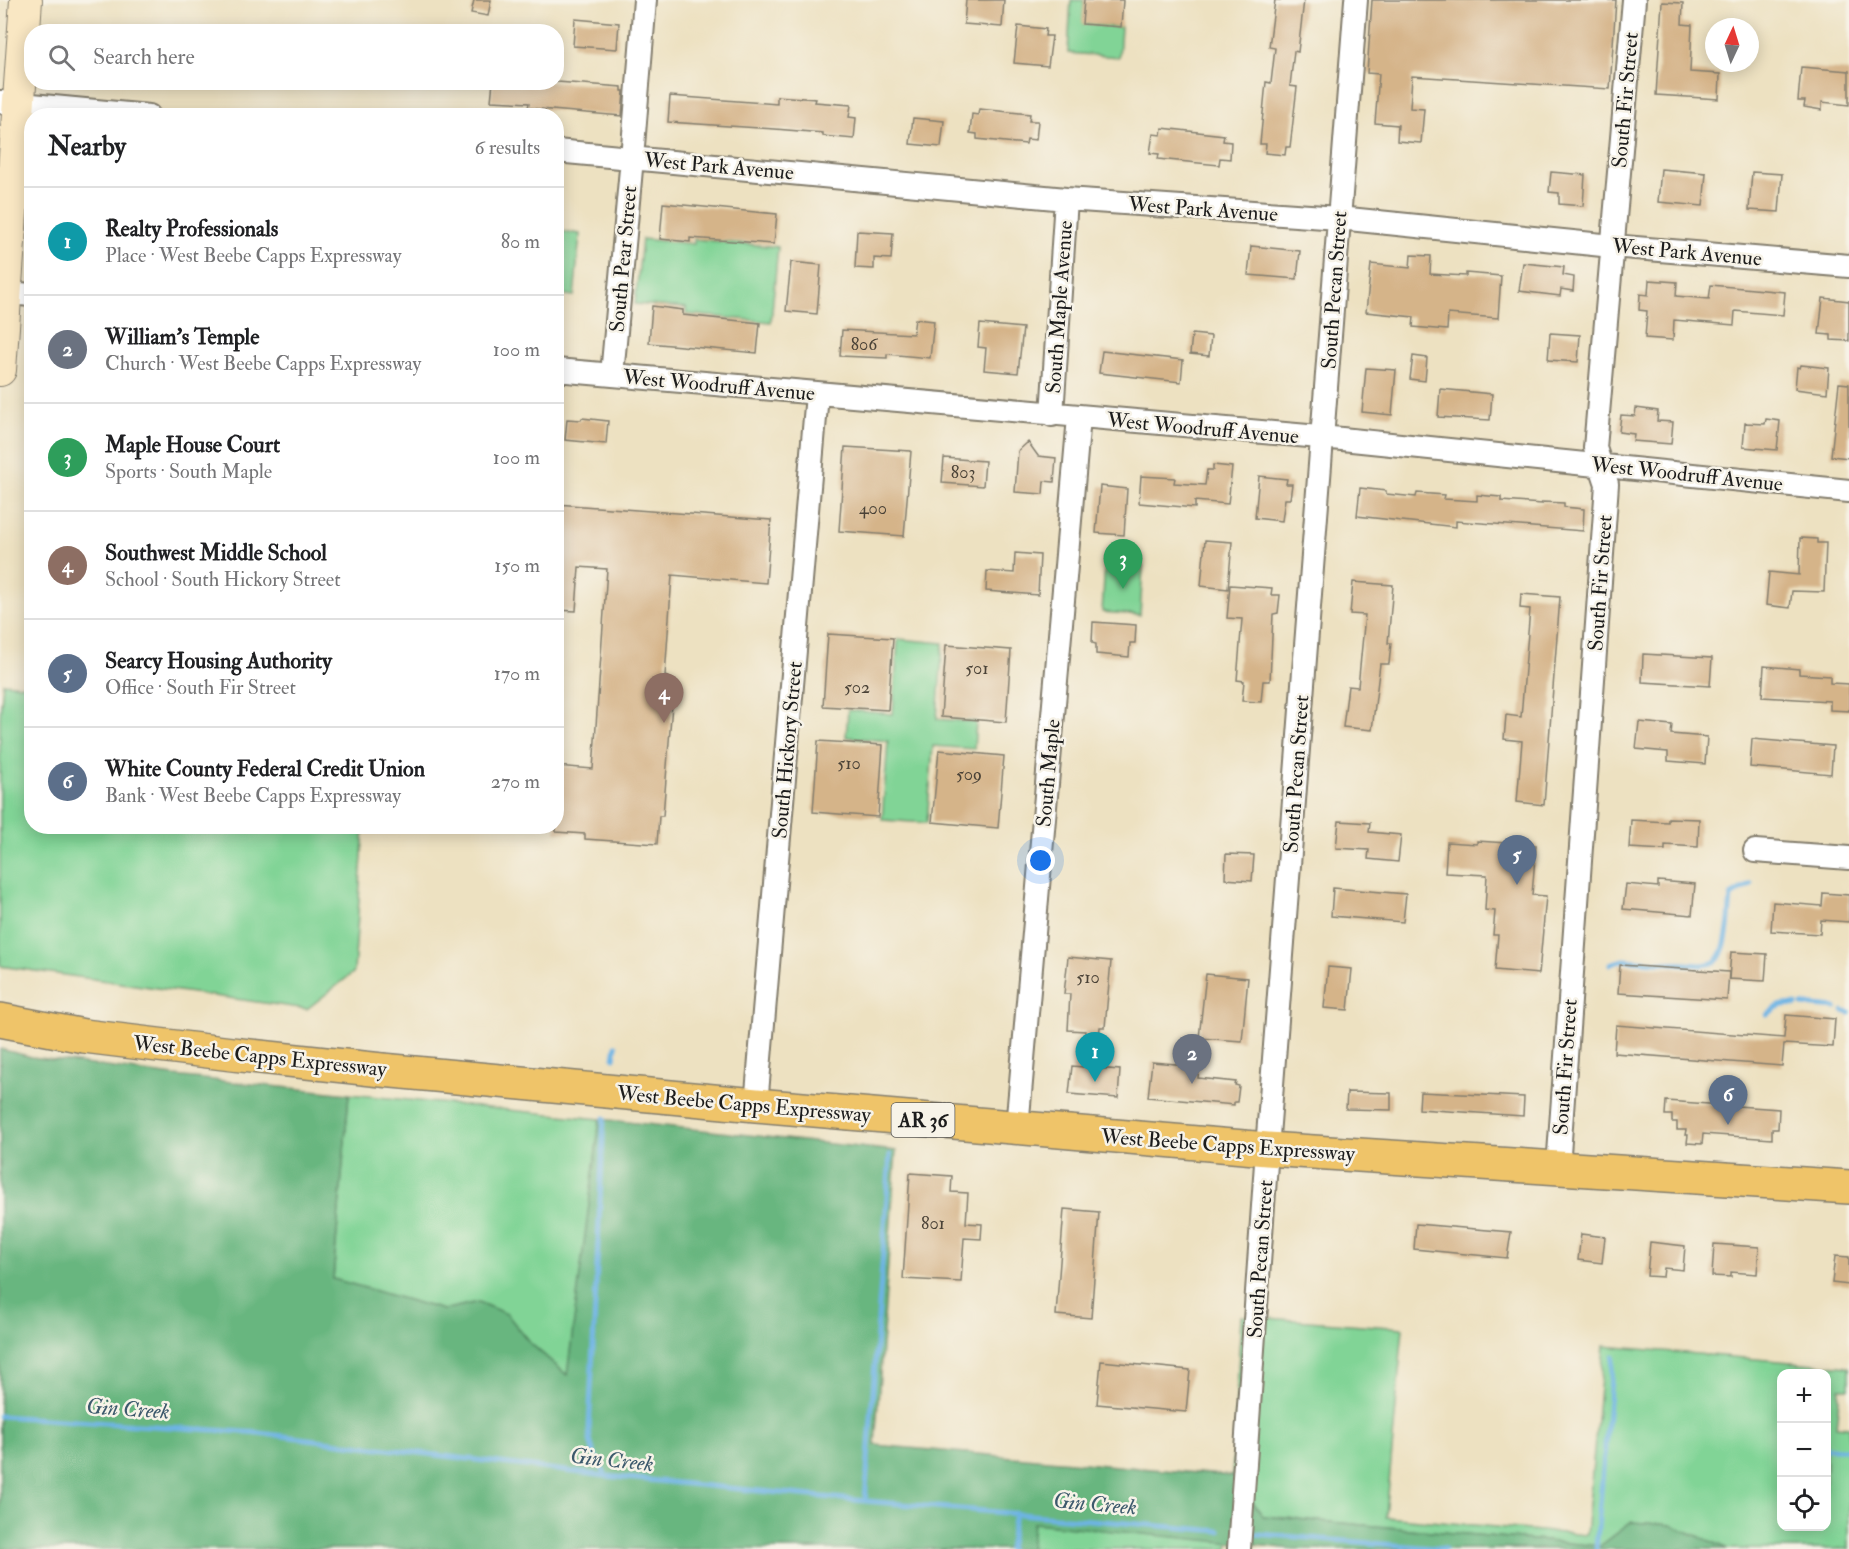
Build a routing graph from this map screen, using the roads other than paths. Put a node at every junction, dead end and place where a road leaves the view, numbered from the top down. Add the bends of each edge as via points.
1 (26, 0) edge
2 (645, 0) edge
3 (1356, 0) edge
4 (1634, 0) edge
5 (9, 103) edge
6 (63, 108) edge
7 (564, 152) edge
8 (632, 158) junction
9 (1066, 199) junction
10 (1339, 218) junction
11 (1612, 246) junction
12 (1849, 267) edge
13 (19, 294) edge
14 (0, 370) edge
15 (564, 371) edge
16 (612, 375) junction
17 (817, 394) junction
18 (1052, 415) junction
19 (1079, 417) junction
20 (1322, 438) junction
21 (1600, 466) junction
22 (1849, 491) edge
23 (1755, 851) dead end
24 (1849, 858) edge
25 (0, 1020) edge
26 (756, 1105) junction
27 (1017, 1128) junction
28 (1267, 1149) junction
29 (1558, 1168) junction
30 (1849, 1187) edge
31 (1239, 1549) edge

1 - 5 street
2 - 8 street, South Pear Street
3 - 10 street, South Pecan Street
4 - 11 street, South Fir Street
5 - 6 street
5 - 13 street
7 - 8 street, West Park Avenue
8 - 9 street, West Park Avenue
8 - 16 street, South Pear Street
9 - 10 street, West Park Avenue
9 - 18 street, South Maple Avenue
10 - 11 street, West Park Avenue
10 - 20 street, South Pecan Street
11 - 12 street, West Park Avenue
11 - 21 street, South Fir Street via 1595,448
13 - 14 street
15 - 16 street, West Woodruff Avenue
16 - 17 street, West Woodruff Avenue
17 - 18 street, West Woodruff Avenue
17 - 26 street, South Hickory Street
18 - 19 street, West Woodruff Avenue
19 - 20 street, West Woodruff Avenue
19 - 27 street, South Maple
20 - 21 street, West Woodruff Avenue
20 - 28 street, South Pecan Street
21 - 22 street, West Woodruff Avenue
21 - 29 street, South Fir Street via 1607,484
23 - 24 street
25 - 26 main road, West Beebe Capps Expressway / AR 36 via 84,1036 232,1054
26 - 27 main road, West Beebe Capps Expressway / AR 36
27 - 28 main road, West Beebe Capps Expressway / AR 36
28 - 29 main road, West Beebe Capps Expressway / AR 36
28 - 31 street, South Pecan Street
29 - 30 main road, West Beebe Capps Expressway / AR 36

